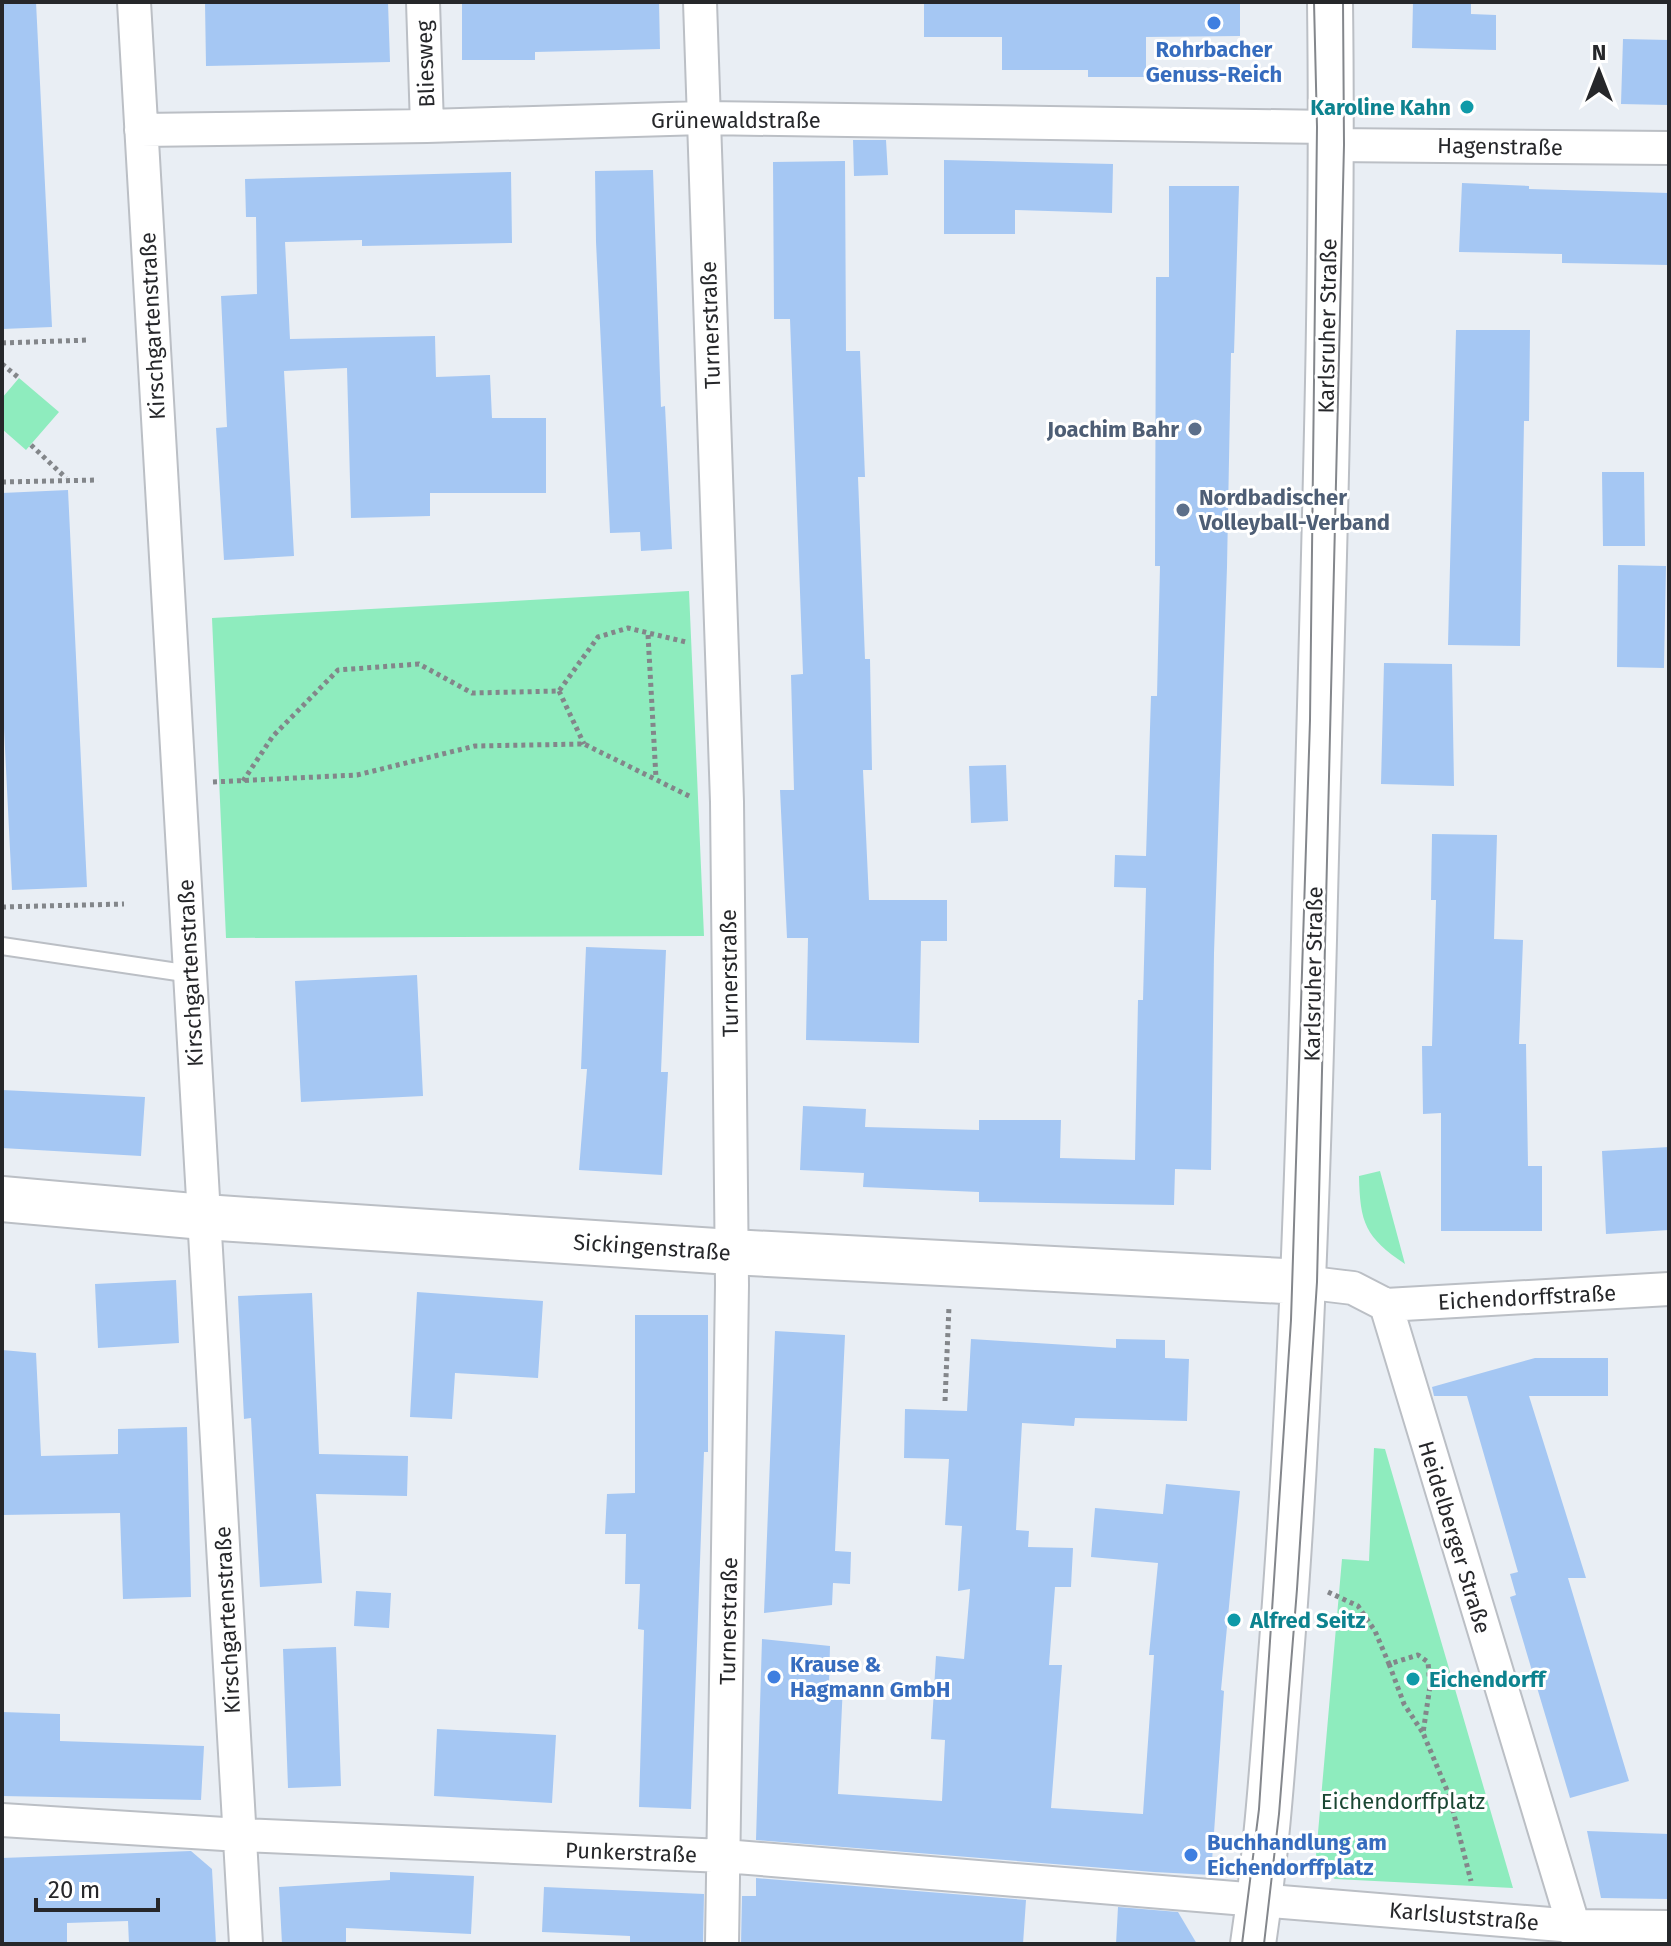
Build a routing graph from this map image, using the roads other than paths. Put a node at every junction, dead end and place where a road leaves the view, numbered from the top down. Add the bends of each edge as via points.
1 (134, 2) edge
2 (423, 2) edge
3 (700, 2) edge
4 (1330, 2) edge
5 (703, 118) junction
6 (427, 126) junction
7 (141, 130) junction
8 (1331, 136) junction
9 (1669, 148) edge
10 (2, 946) edge
11 (191, 974) junction
12 (2, 1199) edge
13 (204, 1217) junction
14 (731, 1252) junction
15 (1303, 1282) junction
16 (1669, 1289) edge
17 (1386, 1305) junction
18 (2, 1820) edge
19 (240, 1835) junction
20 (724, 1856) junction
21 (1260, 1901) junction
22 (1669, 1927) edge
23 (1576, 1935) edge
24 (246, 1944) edge
25 (722, 1944) edge
26 (1253, 1944) edge

1 - 7 street, Kirschgartenstraße
2 - 6 street, Bliesweg
3 - 5 street, Turnerstraße
4 - 8 main road, Karlsruher Straße
5 - 6 street, Grünewaldstraße
5 - 8 street, Grünewaldstraße
5 - 14 street, Turnerstraße via 727,802
6 - 7 street, Grünewaldstraße
7 - 11 street, Kirschgartenstraße
8 - 9 street, Hagenstraße
8 - 15 main road, Karlsruher Straße
10 - 11 lane
11 - 13 street, Kirschgartenstraße
12 - 13 main road, Sickingenstraße
13 - 14 main road, Sickingenstraße
13 - 19 street, Kirschgartenstraße
14 - 15 main road, Sickingenstraße
14 - 20 street, Turnerstraße
15 - 17 street via 1353,1288
15 - 21 main road, Karlsruher Straße via 1286,1589
16 - 17 street, Eichendorffstraße
17 - 23 street, Heidelberger Straße
18 - 19 street, Punkerstraße
19 - 20 street, Punkerstraße
19 - 24 street, Kirschgartenstraße
20 - 21 street, Punkerstraße
20 - 25 street, Turnerstraße
21 - 23 street, Karlsluststraße via 1480,1917
21 - 26 main road, Karlsruher Straße
22 - 23 street, Karlsluststraße

